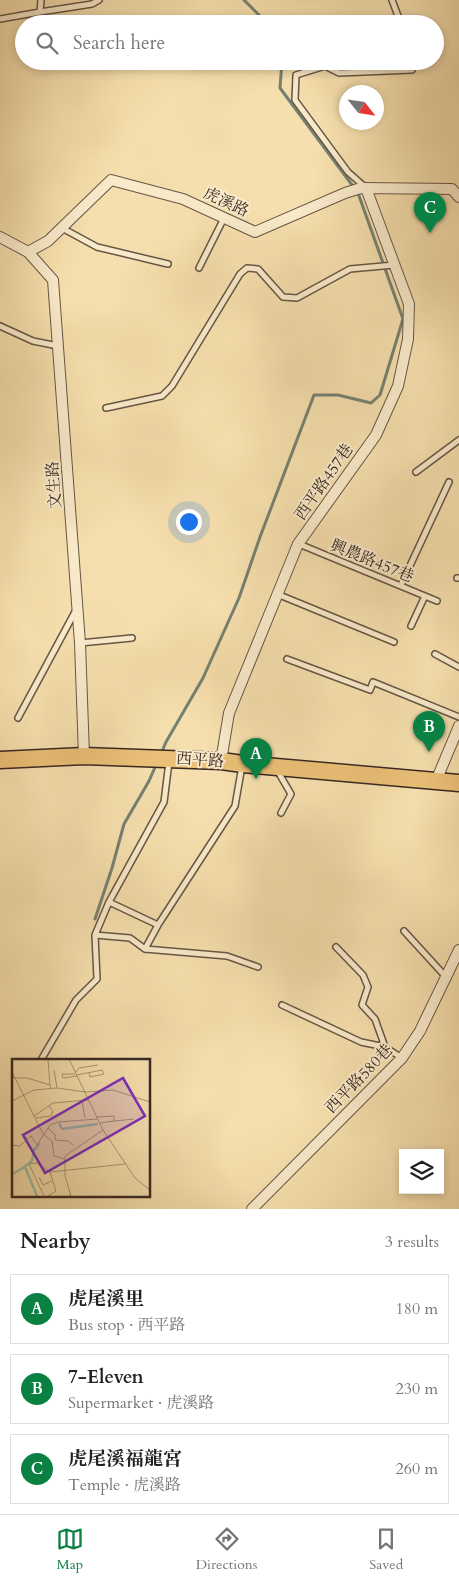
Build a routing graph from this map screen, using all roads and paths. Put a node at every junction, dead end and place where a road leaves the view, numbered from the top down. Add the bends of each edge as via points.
1 (41, 0) edge
2 (99, 0) edge
3 (392, 0) edge
4 (92, 2) edge
5 (40, 12) junction
6 (25, 15) edge
7 (398, 15) edge
8 (15, 17) edge
9 (0, 20) edge
10 (313, 70) edge
11 (333, 70) edge
12 (412, 70) edge
13 (364, 188) junction
14 (459, 197) edge
15 (224, 218) junction
16 (62, 228) junction
17 (0, 237) edge
18 (28, 252) junction
19 (168, 264) dead end
20 (395, 265) junction
21 (198, 268) dead end
22 (0, 326) edge
23 (59, 346) junction
24 (106, 408) dead end
25 (459, 440) edge
26 (416, 472) dead end
27 (449, 482) dead end
28 (298, 544) junction
29 (401, 585) junction
30 (277, 594) junction
31 (425, 596) junction
32 (437, 601) dead end
33 (77, 607) junction
34 (411, 626) dead end
35 (132, 638) dead end
36 (394, 642) dead end
37 (80, 643) junction
38 (435, 654) dead end
39 (287, 659) dead end
40 (459, 668) edge
41 (459, 717) edge
42 (18, 718) dead end
43 (459, 726) edge
44 (84, 756) junction
45 (170, 758) junction
46 (0, 760) edge
47 (222, 761) junction
48 (243, 764) junction
49 (276, 767) junction
50 (436, 781) junction
51 (459, 783) edge
52 (281, 813) dead end
53 (109, 902) junction
54 (158, 925) junction
55 (404, 931) dead end
56 (95, 935) junction
57 (336, 947) dead end
58 (145, 949) junction
59 (459, 950) edge
60 (258, 967) dead end
61 (446, 978) junction
62 (282, 1005) dead end
63 (385, 1046) junction
64 (402, 1058) junction
65 (42, 1059) edge
66 (252, 1209) edge

1 - 5 lane
2 - 4 lane
3 - 7 lane
4 - 5 lane
5 - 6 lane
8 - 9 lane
10 - 13 lane via 296,76 295,100 348,172
11 - 12 lane via 339,73
13 - 14 street, 虎溪路 via 452,189
13 - 15 street, 虎溪路 via 255,232
13 - 20 street, 西平路457巷
15 - 16 street, 虎溪路 via 183,199 111,180
15 - 21 lane
16 - 18 street, 虎溪路 via 48,241
16 - 19 lane via 97,247
17 - 18 street, 文生路
18 - 23 street, 文生路 via 53,280
20 - 24 lane via 350,269 297,298 283,298 258,269 247,268 240,274 172,386 162,396
20 - 28 street, 西平路457巷 via 409,304 408,339 398,386 376,435
22 - 23 lane via 32,341
23 - 33 street, 文生路
25 - 26 lane
27 - 29 lane
28 - 29 lane, 興農路457巷
28 - 30 street, 西平路457巷
29 - 31 lane, 興農路457巷
30 - 36 lane
30 - 47 street, 西平路457巷 via 229,713
31 - 32 lane, 興農路457巷
31 - 34 lane
33 - 37 street, 文生路
33 - 42 lane
35 - 37 lane
37 - 44 street, 文生路
38 - 40 lane
39 - 41 lane via 370,690 373,682
43 - 50 street
44 - 45 main road, 西平路
44 - 46 main road, 西平路
45 - 47 main road, 西平路
45 - 53 lane via 164,802
47 - 48 main road, 西平路
48 - 49 main road, 西平路
48 - 54 lane via 235,806
49 - 50 main road, 西平路
49 - 52 lane via 291,794
50 - 51 main road, 西平路
53 - 54 lane
53 - 56 lane
54 - 58 lane
55 - 61 lane
56 - 58 lane via 130,938
56 - 65 lane via 97,979 76,1000
57 - 63 lane via 363,975 368,987 362,1005 375,1019
58 - 60 lane via 227,956
59 - 61 street, 西平路580巷
61 - 64 street, 西平路580巷 via 420,1031
62 - 63 lane via 361,1042
63 - 64 lane
64 - 66 street, 西平路580巷

